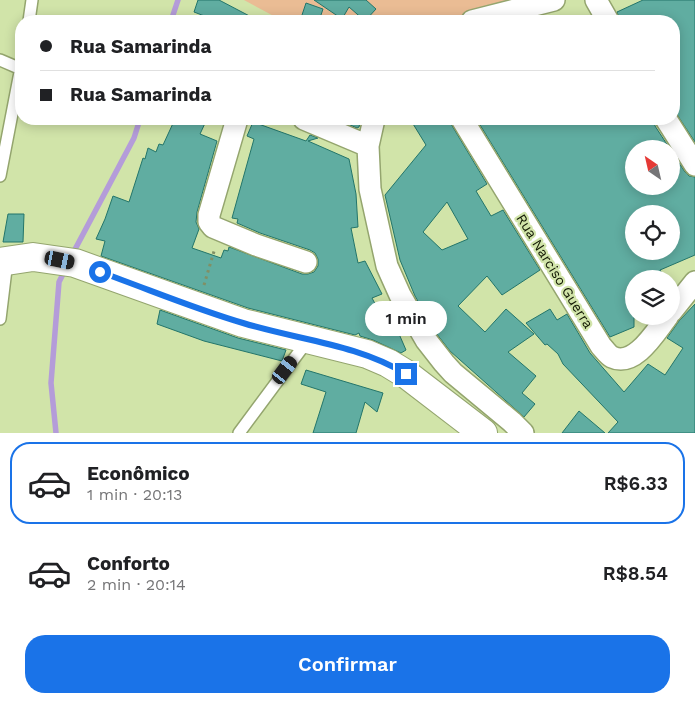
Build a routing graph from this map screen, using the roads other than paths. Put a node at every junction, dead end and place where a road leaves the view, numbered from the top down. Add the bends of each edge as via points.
1 (32, 0) edge
2 (554, 0) edge
3 (596, 0) edge
4 (30, 15) edge
5 (495, 15) edge
6 (605, 15) edge
7 (0, 60) edge
8 (15, 66) edge
9 (15, 99) edge
10 (234, 125) edge
11 (318, 125) edge
12 (373, 125) edge
13 (466, 125) edge
14 (670, 125) edge
15 (368, 146) junction
16 (695, 165) edge
17 (0, 176) edge
18 (13, 260) edge
19 (306, 262) dead end
20 (695, 282) edge
21 (680, 301) edge
22 (0, 319) edge
23 (661, 325) edge
24 (308, 339) junction
25 (239, 433) edge
26 (483, 433) edge
27 (523, 433) edge

1 - 4 lane
2 - 5 street
3 - 6 street
7 - 8 lane
9 - 17 lane
10 - 19 street via 209,222 213,227 256,245
11 - 15 street
12 - 15 street
13 - 23 street, Rua Narciso Guerra via 601,346 611,356 628,358 637,354
14 - 16 street
15 - 27 street via 370,189 382,245 400,295 426,340 444,363
18 - 22 lane
18 - 24 main road via 75,263 243,323
20 - 21 street
24 - 25 lane
24 - 26 main road via 367,354 388,363

